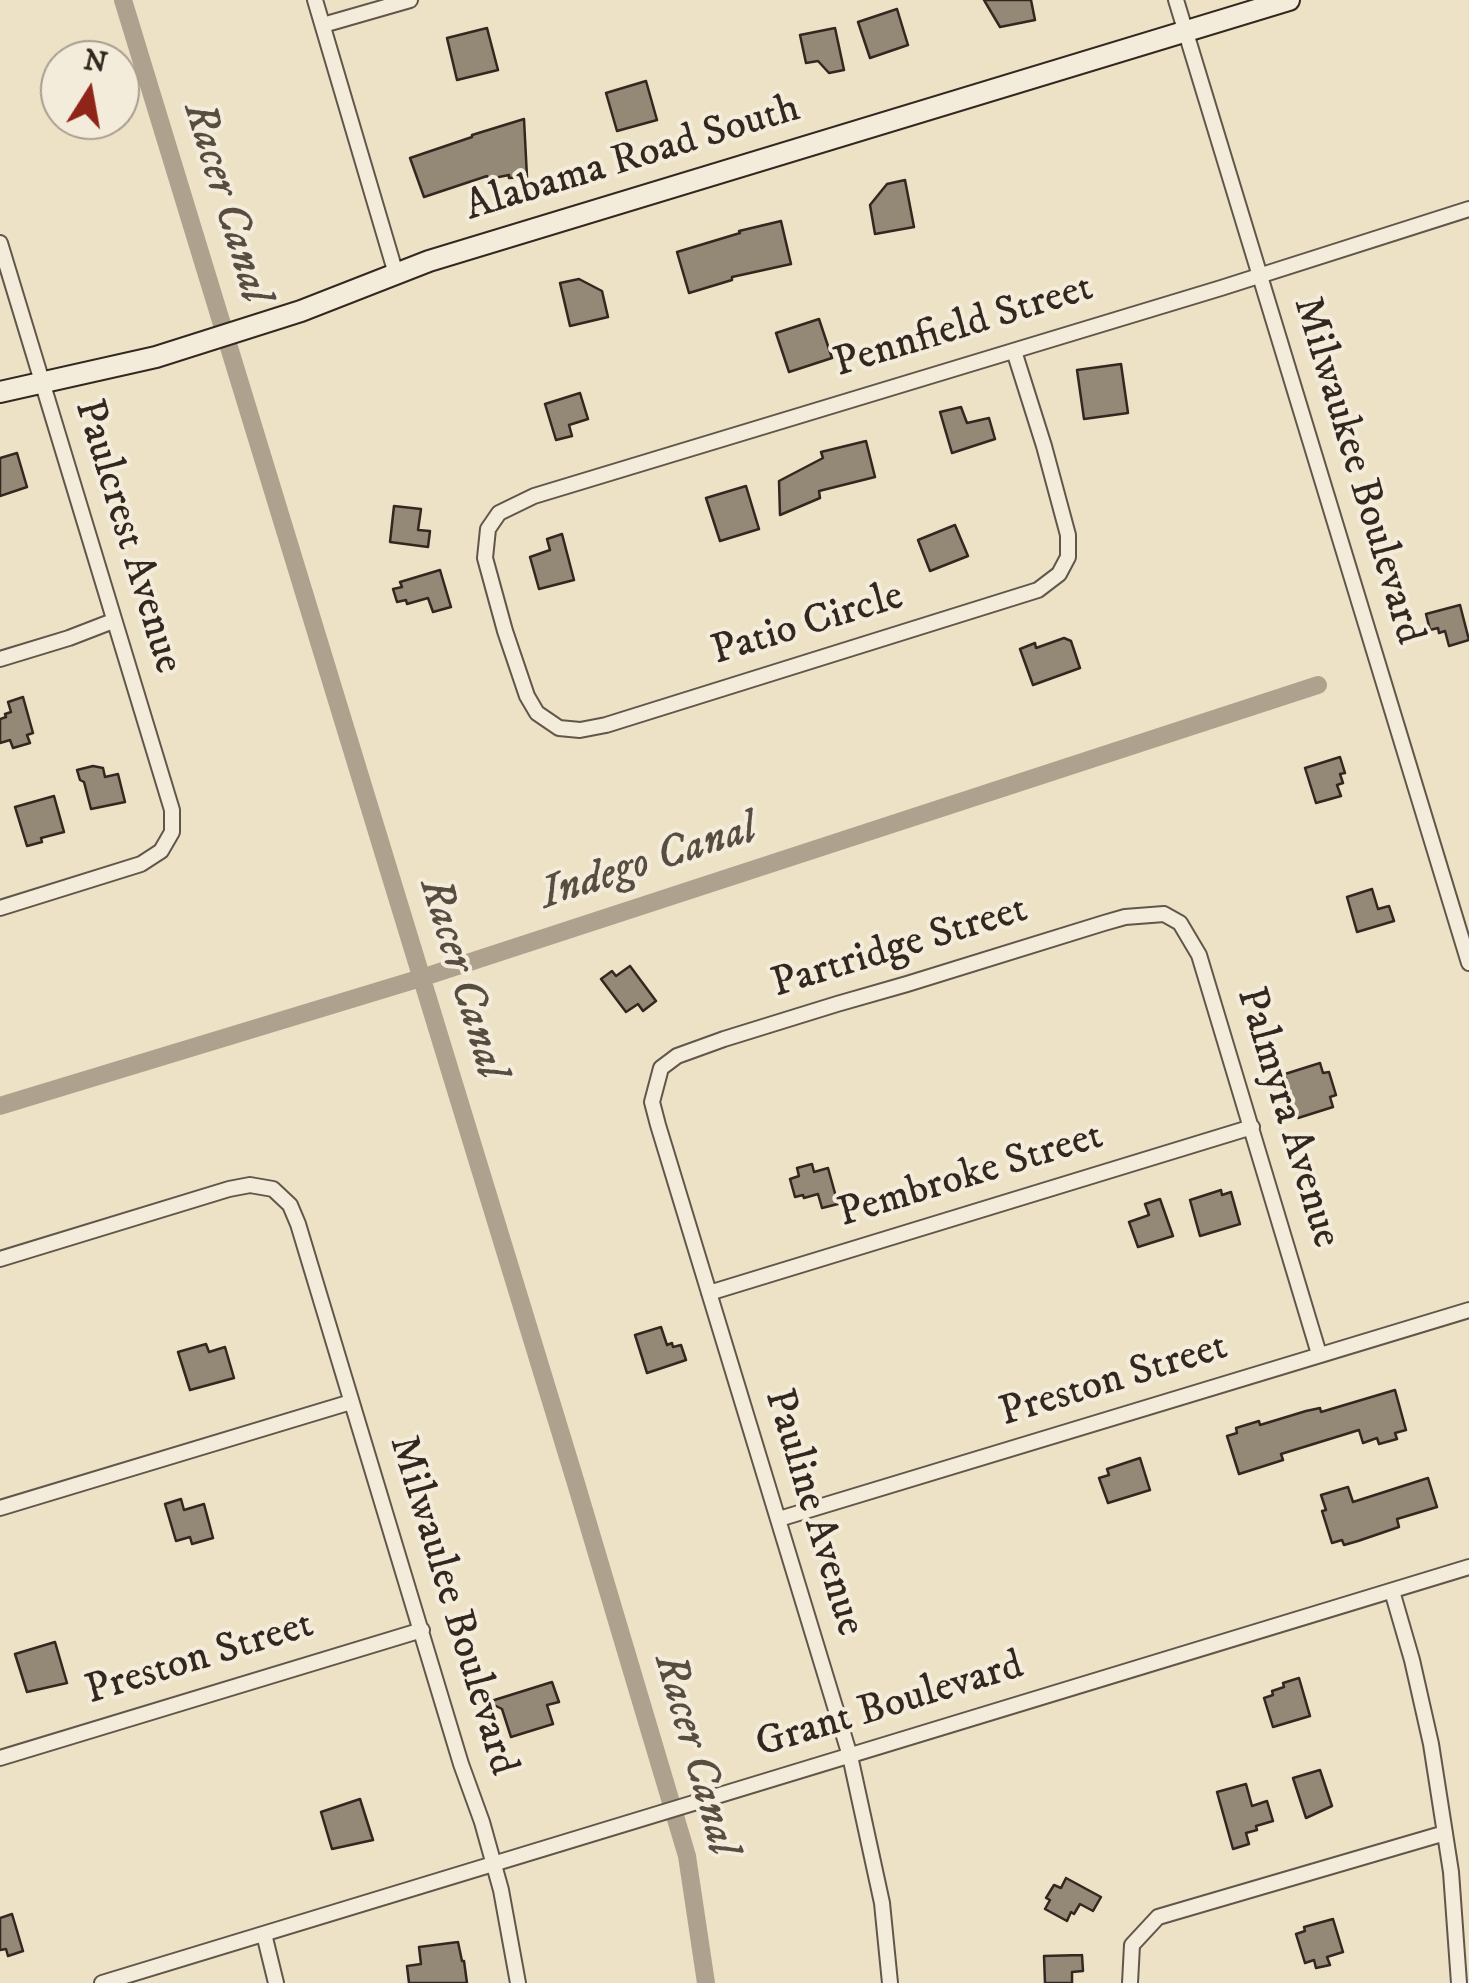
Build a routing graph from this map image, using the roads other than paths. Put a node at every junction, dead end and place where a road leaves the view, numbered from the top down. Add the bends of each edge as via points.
1 (315, 0) edge
2 (410, 0) edge
3 (1176, 0) edge
4 (1290, 0) edge
5 (323, 25) junction
6 (1184, 32) junction
7 (1469, 209) edge
8 (0, 243) edge
9 (396, 274) junction
10 (1260, 274) junction
11 (1014, 351) junction
12 (43, 382) junction
13 (0, 392) edge
14 (488, 529) joint
15 (113, 621) junction
16 (0, 659) edge
17 (0, 908) edge
18 (1164, 914) joint
19 (1468, 959) edge
20 (662, 1068) joint
21 (1252, 1126) junction
22 (0, 1259) edge
23 (710, 1293) junction
24 (1469, 1310) edge
25 (1319, 1354) junction
26 (350, 1402) junction
27 (0, 1508) edge
28 (778, 1519) junction
29 (1469, 1567) edge
30 (1392, 1591) junction
31 (422, 1630) junction
32 (850, 1756) junction
33 (0, 1758) edge
34 (1445, 1834) junction
35 (494, 1864) junction
36 (264, 1934) junction
37 (102, 1983) edge
38 (276, 1983) edge
39 (518, 1983) edge
40 (890, 1983) edge
41 (1130, 1983) edge
42 (1459, 1983) edge

1 - 5 street
2 - 5 street
3 - 6 street, Milwaukee Boulevard
4 - 6 street, Alabama Road South
5 - 9 street
6 - 9 street, Alabama Road South
6 - 10 street, Milwaukee Boulevard
7 - 10 street, Pennfield Street
8 - 12 street, Paulcrest Avenue
9 - 12 street, Alabama Road South via 250,328
10 - 11 street, Pennfield Street
10 - 19 street, Milwaukee Boulevard
11 - 14 street, Pennfield Street via 534,496 499,513
11 - 14 street, Patio Circle via 1068,535 1068,557 1038,590 1002,603 626,719 559,728 536,713 528,696 490,579
12 - 13 street, Alabama Road South
12 - 15 street, Paulcrest Avenue
15 - 16 street
15 - 17 street, Paulcrest Avenue via 172,810 172,832 161,851 141,864
18 - 20 street, Partridge Street via 1114,920 724,1038
18 - 21 street, Palmyra Avenue via 1180,923 1200,954
20 - 23 street, Pauline Avenue via 652,1102
21 - 23 street, Pembroke Street
21 - 25 street, Palmyra Avenue
22 - 26 street, Milwaulee Boulevard via 229,1188 272,1190 290,1205
23 - 28 street, Pauline Avenue
24 - 25 street, Preston Street
25 - 28 street, Preston Street
26 - 27 street
26 - 31 street, Milwaulee Boulevard
28 - 32 street, Pauline Avenue
29 - 30 street, Grant Boulevard
30 - 32 street, Grant Boulevard
30 - 34 street via 1431,1744
31 - 33 street, Preston Street
31 - 35 street, Milwaulee Boulevard
32 - 35 street, Grant Boulevard
32 - 40 street, Pauline Avenue via 882,1902
34 - 41 street via 1158,1918 1132,1945
34 - 42 street
35 - 36 street, Grant Boulevard
35 - 39 street, Milwaulee Boulevard
36 - 37 street, Grant Boulevard
36 - 38 street

